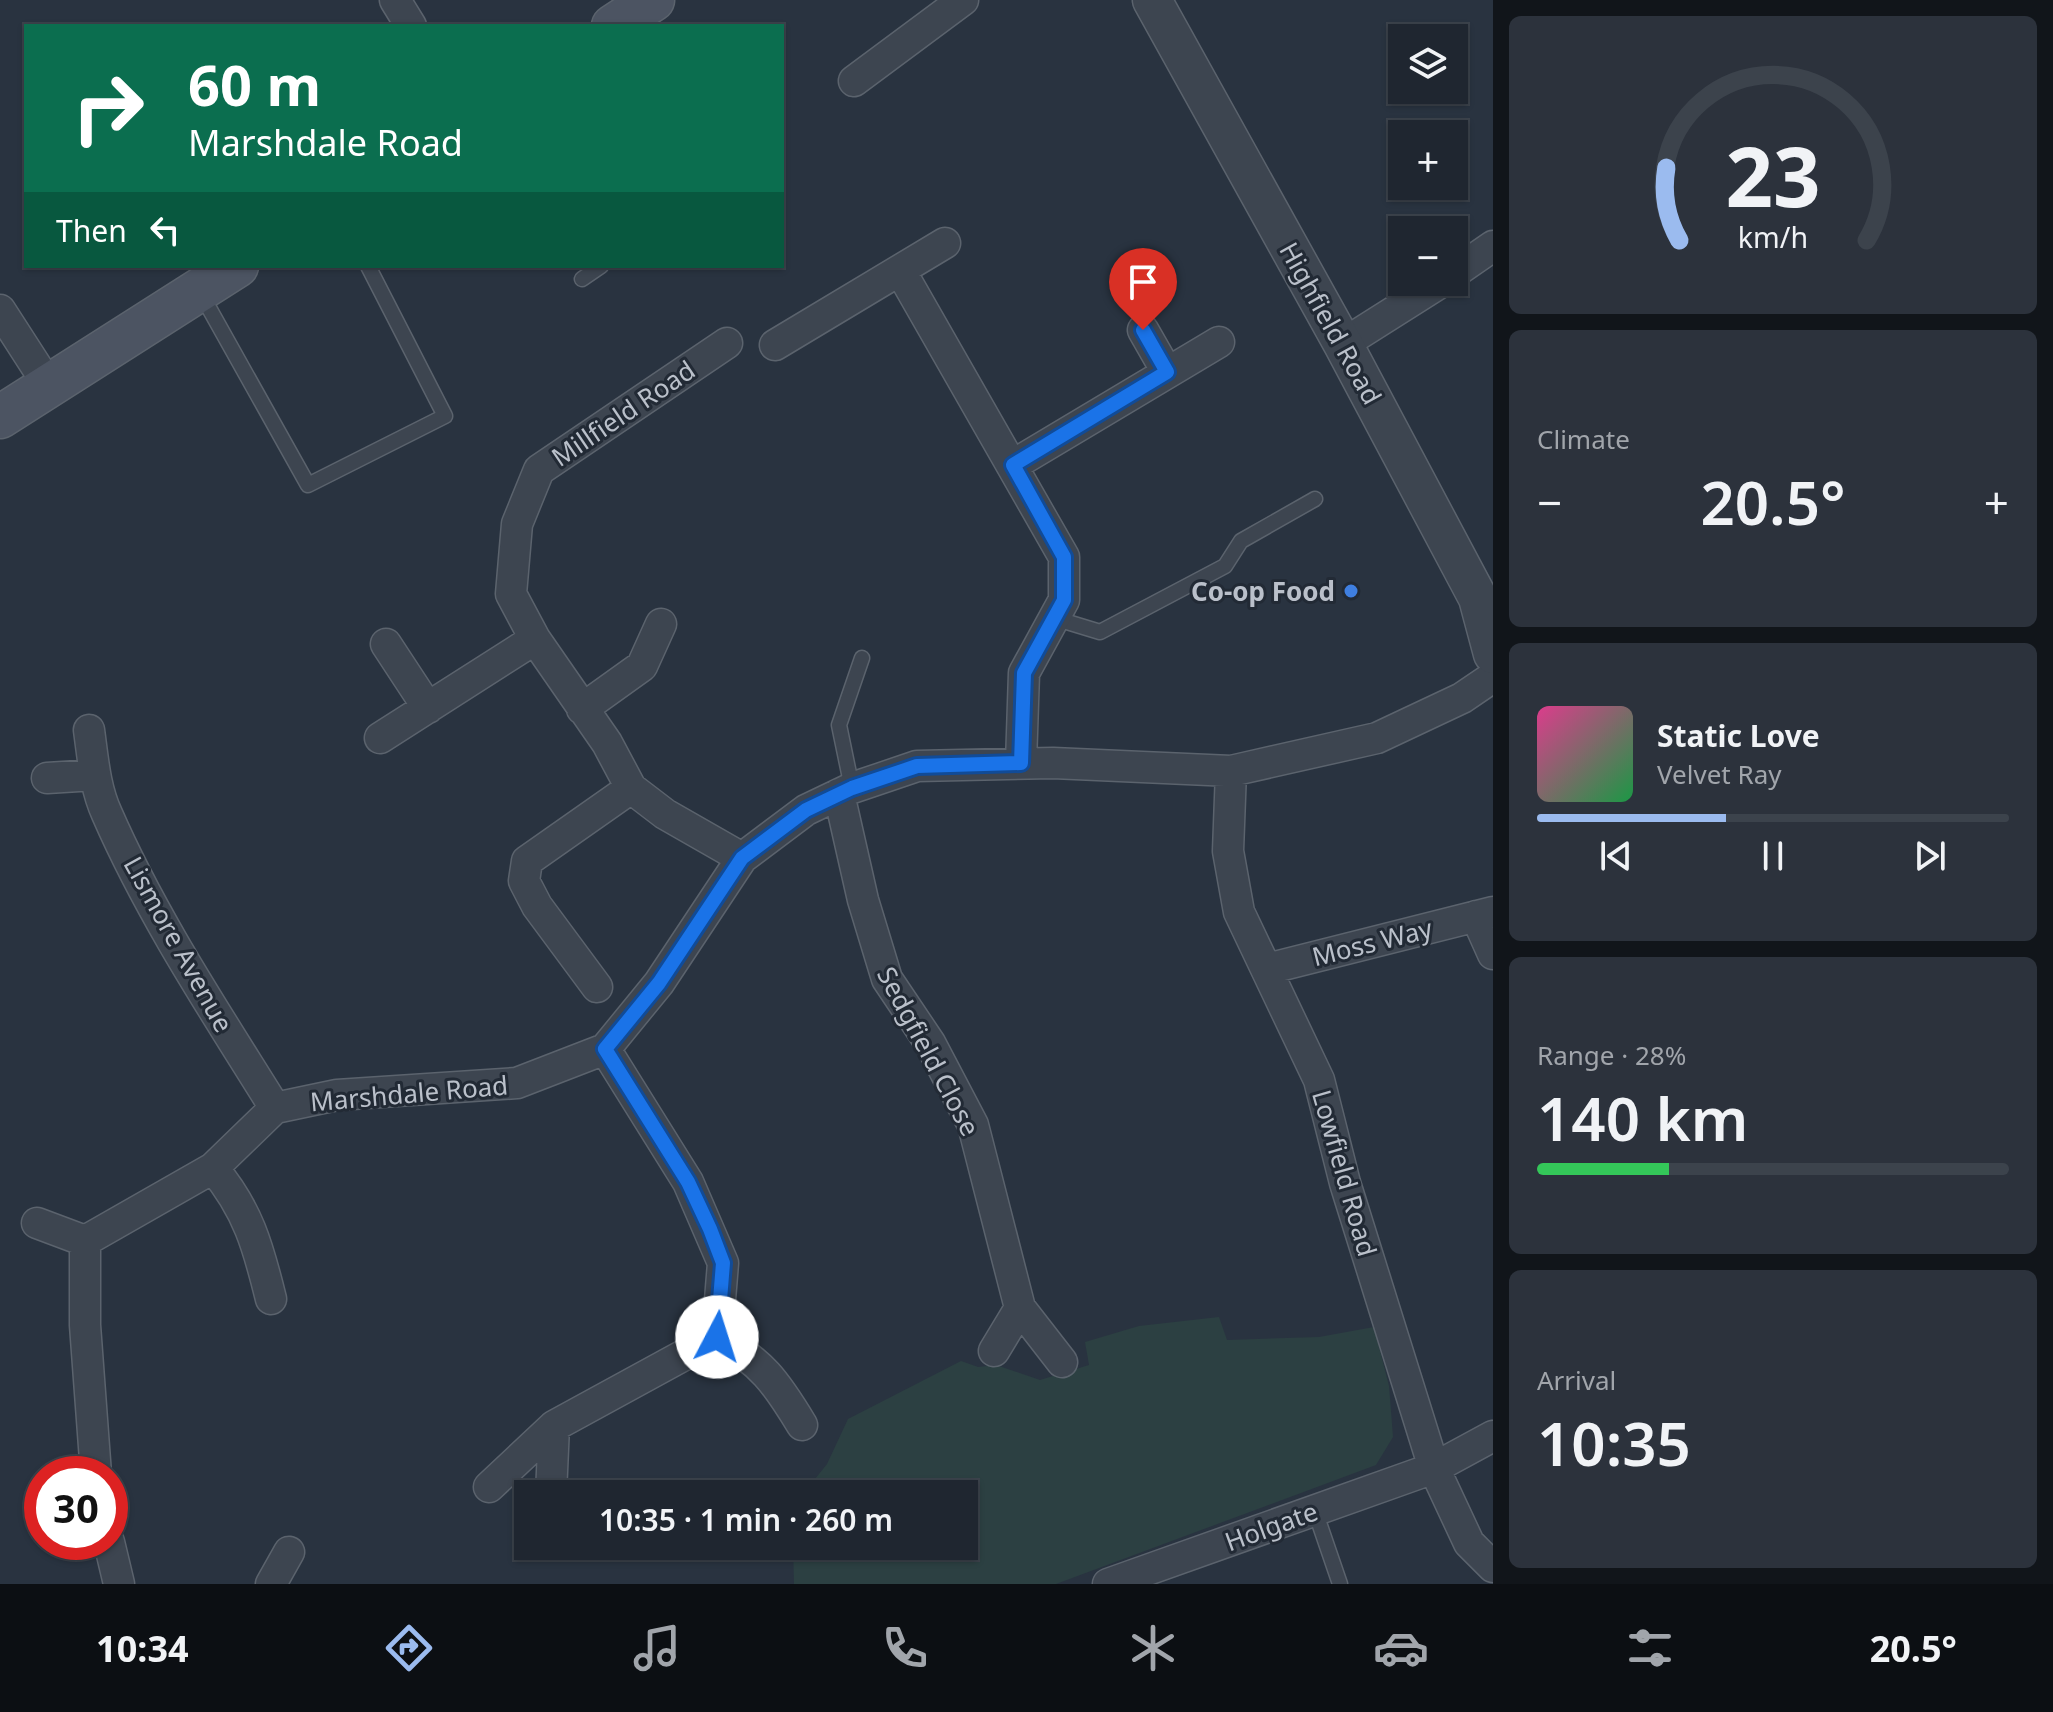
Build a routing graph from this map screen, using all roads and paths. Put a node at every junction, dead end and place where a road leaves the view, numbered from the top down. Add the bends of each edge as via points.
1 (395, 0) edge
2 (653, 0) edge
3 (963, 0) edge
4 (1160, 3) edge
5 (410, 24) edge
6 (616, 24) edge
7 (854, 81) dead end
8 (945, 243) dead end
9 (1493, 246) edge
10 (1468, 263) edge
11 (234, 268) edge
12 (369, 268) edge
13 (598, 268) edge
14 (900, 270) junction
15 (582, 279) dead end
16 (199, 290) junction
17 (1419, 296) edge
18 (0, 310) edge
19 (1143, 330) dead end
20 (1219, 342) dead end
21 (727, 343) dead end
22 (1343, 344) junction
23 (775, 345) dead end
24 (1167, 372) junction
25 (49, 386) junction
26 (0, 417) edge
27 (1013, 465) junction
28 (1315, 499) dead end
29 (1054, 618) junction
30 (661, 624) dead end
31 (535, 639) junction
32 (386, 644) dead end
33 (1493, 654) edge
34 (862, 658) dead end
35 (1493, 677) edge
36 (428, 708) junction
37 (582, 709) junction
38 (89, 730) dead end
39 (380, 738) dead end
40 (1021, 763) junction
41 (1231, 771) junction
42 (95, 775) junction
43 (47, 778) dead end
44 (631, 788) junction
45 (845, 791) junction
46 (742, 858) junction
47 (1484, 914) edge
48 (1493, 954) edge
49 (1267, 969) junction
50 (597, 987) dead end
51 (605, 1049) junction
52 (275, 1108) junction
53 (213, 1168) junction
54 (37, 1223) dead end
55 (85, 1241) junction
56 (271, 1299) dead end
57 (1020, 1308) junction
58 (717, 1337) junction
59 (994, 1351) dead end
60 (1062, 1362) dead end
61 (802, 1425) dead end
62 (554, 1426) junction
63 (1493, 1436) edge
64 (95, 1456) edge
65 (1434, 1468) junction
66 (552, 1480) edge
67 (489, 1487) dead end
68 (1315, 1511) junction
69 (289, 1552) dead end
70 (113, 1560) edge
71 (1493, 1567) edge
72 (119, 1584) edge
73 (271, 1584) edge
74 (1108, 1584) edge
75 (1340, 1584) edge

1 - 5 street
2 - 6 main road
3 - 7 street
4 - 22 street, Highfield Road
8 - 14 street
9 - 10 street
11 - 16 main road
12 - 16 lane via 445,416 308,485
13 - 15 lane
14 - 23 street
14 - 27 street
16 - 25 main road
17 - 22 street
18 - 25 street
19 - 24 street
20 - 24 street
21 - 31 street, Millfield Road via 539,470 517,524 511,594
22 - 33 street, Highfield Road via 1478,598
24 - 27 street
25 - 26 main road
27 - 29 street via 1064,557 1064,600
28 - 29 lane via 1241,541 1225,566 1100,632
29 - 40 street via 1024,673
30 - 37 street via 642,666
31 - 36 street
31 - 37 street, Millfield Road
32 - 36 street
34 - 45 lane via 839,725
35 - 41 street, Marshdale Road via 1462,698 1377,738
36 - 39 street
37 - 44 street, Millfield Road
38 - 42 street, Lismore Avenue
40 - 41 street, Marshdale Road
40 - 45 street, Marshdale Road via 917,766
41 - 49 street, Lowfield Road via 1228,851 1239,912
42 - 43 street
42 - 52 street, Lismore Avenue via 106,813 186,965
44 - 46 street, Millfield Road
44 - 50 street via 527,861 524,881 537,906
45 - 46 street, Marshdale Road via 806,810
45 - 57 street, Sedgfield Close via 863,900 887,979 930,1043 973,1125
46 - 51 street, Marshdale Road via 659,983
47 - 48 street, Moss Way
47 - 49 street, Moss Way
49 - 65 street, Lowfield Road via 1319,1080 1345,1183
51 - 52 street, Marshdale Road via 517,1083 337,1095
51 - 58 street via 688,1182 710,1229 723,1263
52 - 53 street, Marshdale Road
53 - 55 street, Marshdale Road
53 - 56 street via 238,1198 257,1243
54 - 55 street
55 - 64 street
57 - 59 street
57 - 60 street, Sedgfield Close
58 - 61 street via 750,1355 772,1376
58 - 62 street
62 - 66 street
62 - 67 street
63 - 65 street, Holgate
65 - 68 street, Holgate
65 - 71 street, Lowfield Road via 1469,1543
68 - 74 street, Holgate
68 - 75 lane
69 - 73 street
70 - 72 street

